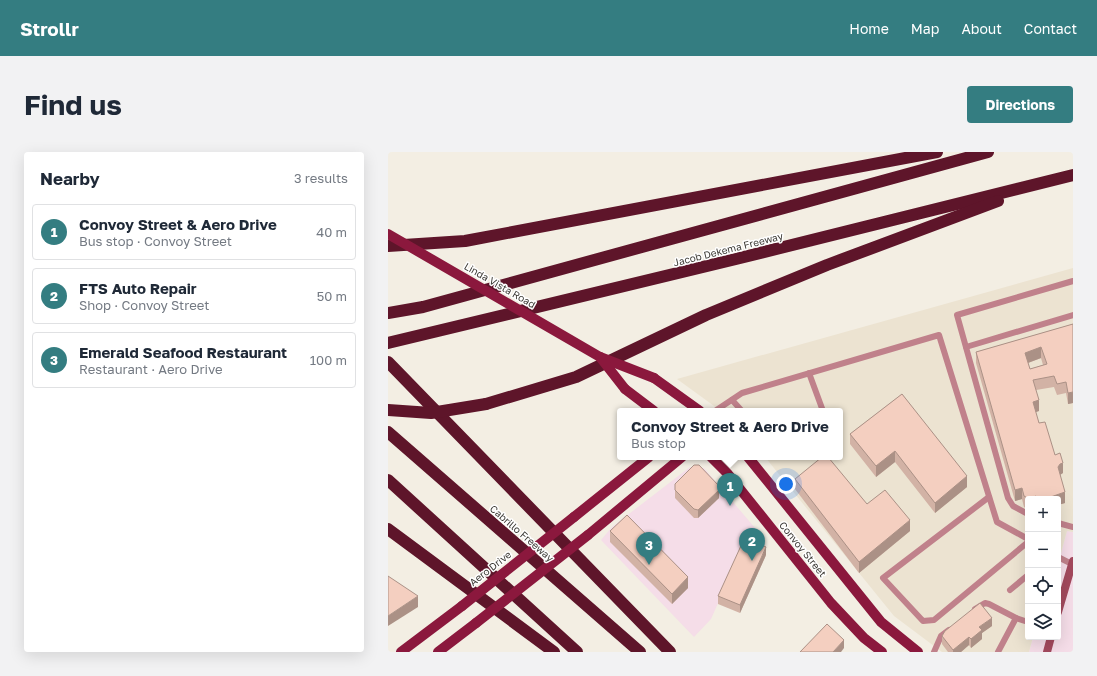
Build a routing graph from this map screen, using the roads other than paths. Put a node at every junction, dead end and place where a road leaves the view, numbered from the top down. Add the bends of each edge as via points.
1 (937, 152) edge
2 (988, 152) edge
3 (1073, 175) edge
4 (1052, 180) junction
5 (388, 234) edge
6 (388, 246) edge
7 (1073, 281) edge
8 (388, 313) edge
9 (1073, 315) edge
10 (388, 342) edge
11 (966, 347) junction
12 (600, 357) junction
13 (388, 362) edge
14 (809, 373) junction
15 (732, 400) junction
16 (650, 408) edge
17 (696, 408) edge
18 (720, 408) edge
19 (739, 408) edge
20 (822, 408) edge
21 (388, 410) edge
22 (388, 432) edge
23 (645, 460) edge
24 (678, 460) edge
25 (714, 460) edge
26 (750, 460) edge
27 (388, 480) edge
28 (989, 496) junction
29 (1025, 512) edge
30 (1061, 524) edge
31 (1073, 527) edge
32 (388, 529) edge
33 (1025, 538) edge
34 (1025, 543) edge
35 (1061, 559) edge
36 (1072, 562) edge
37 (1025, 578) edge
38 (1010, 590) dead end
39 (1060, 604) edge
40 (969, 614) edge
41 (1016, 618) junction
42 (1025, 621) edge
43 (952, 627) edge
44 (1050, 640) edge
45 (401, 652) edge
46 (438, 652) edge
47 (554, 652) edge
48 (577, 652) edge
49 (640, 652) edge
50 (670, 652) edge
51 (882, 652) edge
52 (918, 652) edge
53 (934, 652) edge
54 (998, 652) edge
55 (1046, 652) edge

1 - 6 highway via 465,241
2 - 8 highway via 423,307
3 - 4 highway, Jacob Dekema Freeway
4 - 10 highway, Jacob Dekema Freeway via 736,260
4 - 21 highway, bridge via 763,291 706,315 576,377 486,404 431,413
5 - 12 main road, Linda Vista Road, bridge
7 - 11 lane via 957,315
9 - 11 lane
11 - 29 lane via 1008,498 1013,506
12 - 16 main road, Linda Vista Road, bridge via 624,389
12 - 17 main road, Linda Vista Road, bridge via 654,378
13 - 50 highway
14 - 15 lane via 742,393
14 - 20 lane
14 - 28 lane via 939,335
15 - 18 lane
15 - 19 lane
22 - 49 highway, Cabrillo Freeway
23 - 45 main road, Aero Drive, bridge
24 - 46 main road, bridge via 588,535
25 - 51 main road, Convoy Street via 831,603 864,638
26 - 52 main road, Convoy Street via 881,622
27 - 48 highway
28 - 33 lane via 997,522
28 - 34 lane via 883,578 923,621 934,620
30 - 31 lane
32 - 47 highway
35 - 36 lane
36 - 39 street
37 - 38 lane
40 - 41 lane via 985,603
41 - 42 lane
41 - 54 lane
43 - 53 lane via 941,636
44 - 55 street

